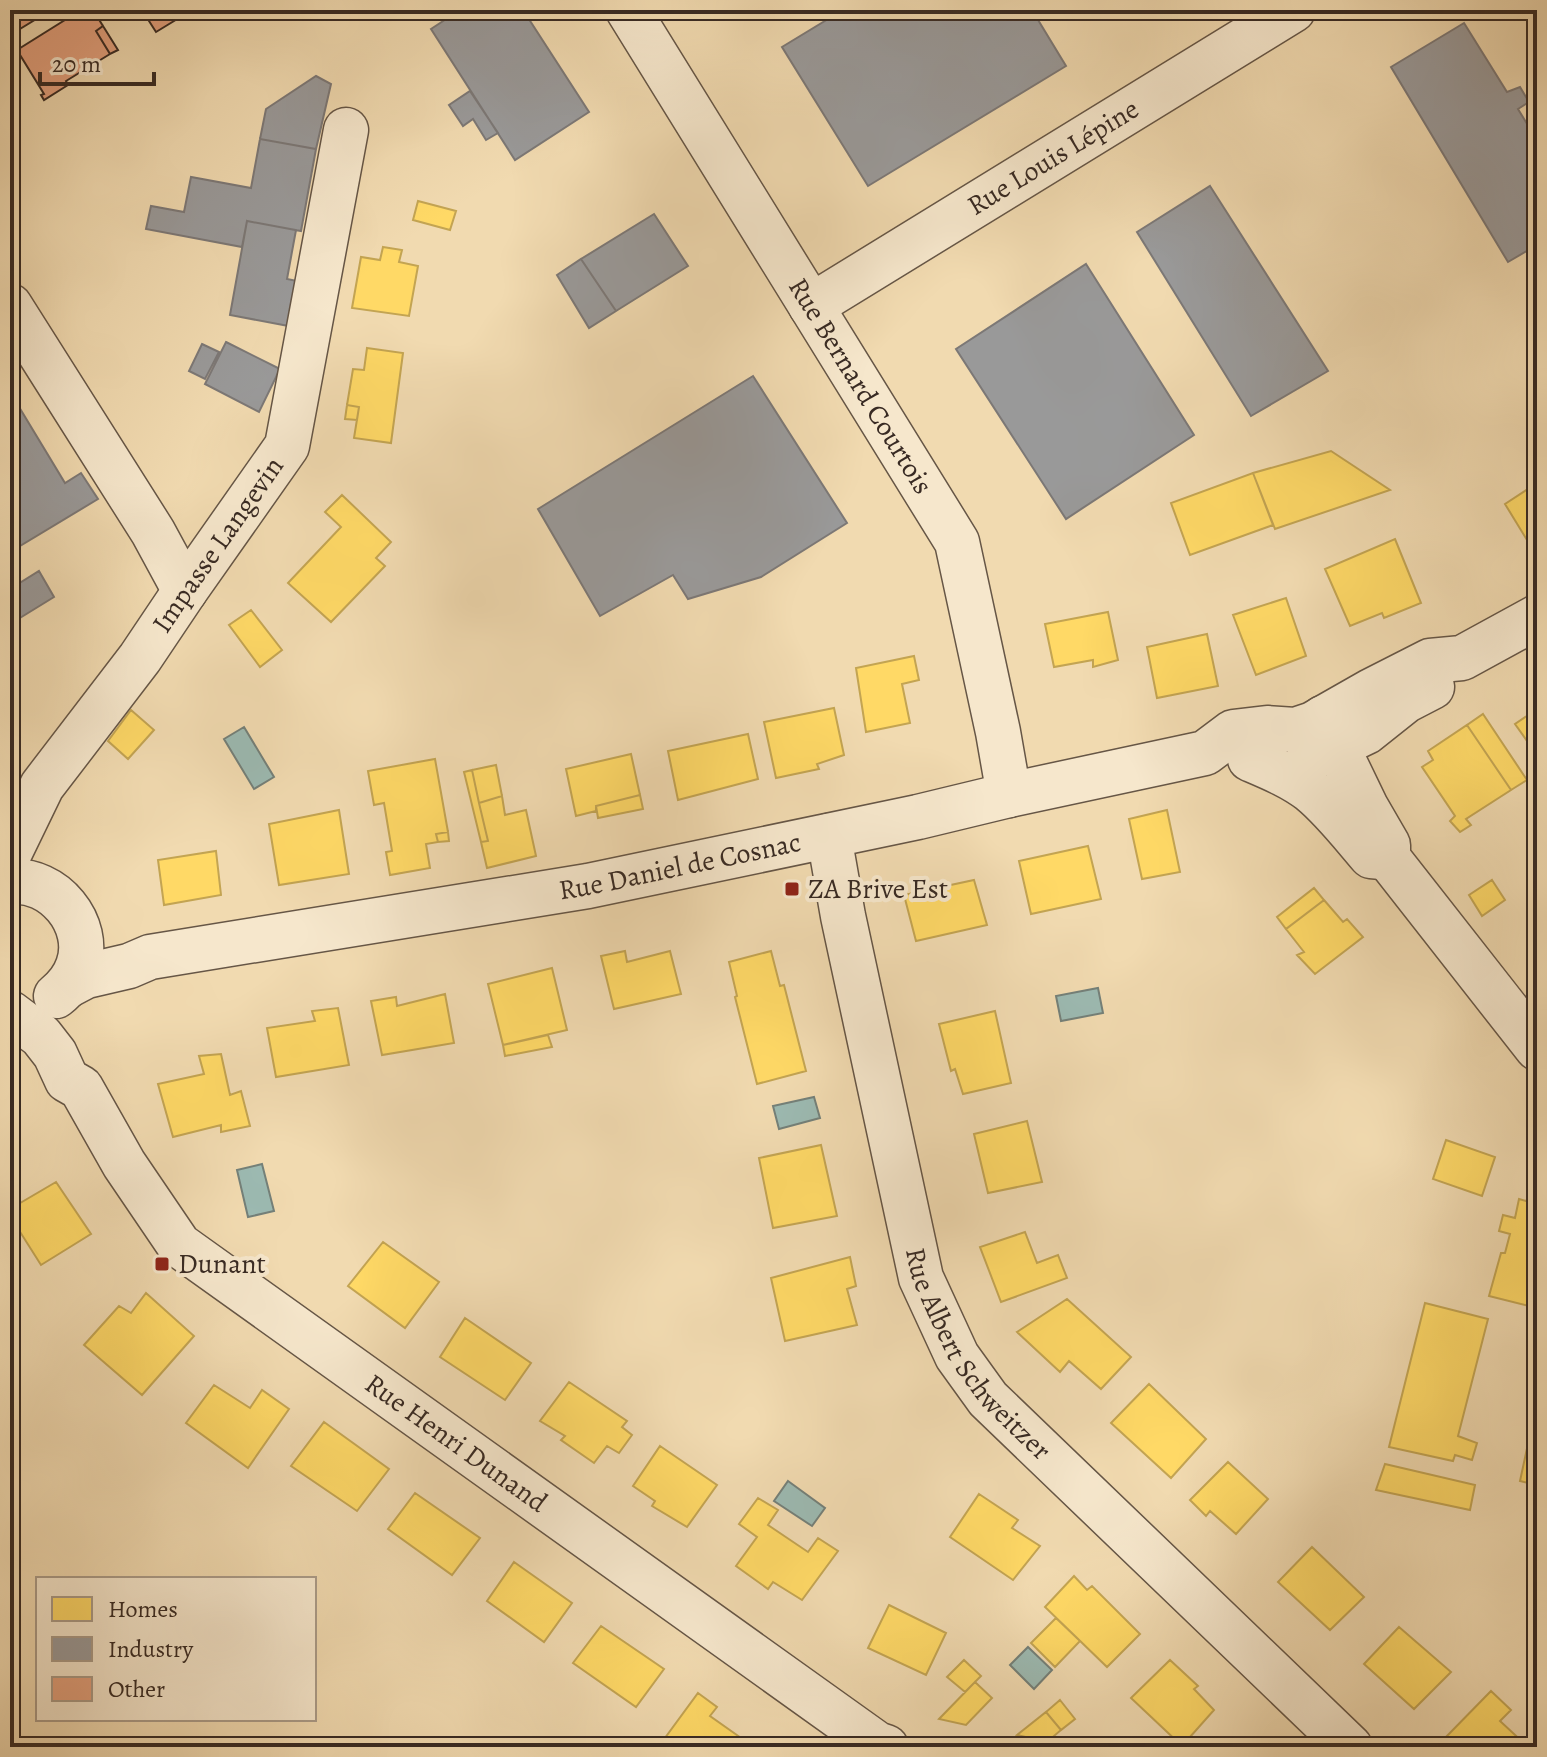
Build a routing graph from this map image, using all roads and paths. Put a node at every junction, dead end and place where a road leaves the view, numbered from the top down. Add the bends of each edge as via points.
1 (628, 10) edge
2 (1293, 10) edge
3 (346, 130) dead end
4 (10, 306) edge
5 (811, 306) junction
6 (185, 591) junction
7 (1537, 617) edge
8 (1330, 732) junction
9 (1205, 753) junction
10 (1250, 759) junction
11 (42, 786) junction
12 (1009, 795) junction
13 (829, 836) junction
14 (10, 852) edge
15 (1388, 858) junction
16 (10, 882) edge
17 (63, 903) junction
18 (150, 957) junction
19 (64, 989) junction
20 (10, 1012) edge
21 (1537, 1048) edge
22 (81, 1088) junction
23 (886, 1747) edge
24 (1350, 1747) edge

1 - 5 street, Rue Bernard Courtois
2 - 5 street, Rue Louis Lépine
3 - 6 street, Impasse Langevin via 287,446
4 - 6 street
5 - 12 street, Rue Bernard Courtois via 957,542
6 - 11 street, Impasse Langevin
7 - 8 street, Rue Daniel de Cosnac via 1462,658 1442,681 1405,701 1366,732
8 - 9 street, Rue Daniel de Cosnac via 1313,724 1295,730 1233,732
8 - 10 street, Rue Daniel de Cosnac via 1314,757
8 - 15 street via 1388,845
9 - 10 street, Rue Daniel de Cosnac
9 - 12 street, Rue Daniel de Cosnac
10 - 15 street via 1310,791 1371,856
11 - 14 street, Impasse Langevin
11 - 17 street via 44,864
12 - 13 street, Rue Daniel de Cosnac
13 - 18 street, Rue Daniel de Cosnac via 588,886
13 - 24 street, Rue Albert Schweitzer via 921,1278 957,1356 988,1399
15 - 21 street
16 - 17 street via 35,884
17 - 18 street via 111,940
17 - 19 street via 79,932 81,954
18 - 19 street, Rue Daniel de Cosnac via 86,976
19 - 20 street, Rue Daniel de Cosnac via 30,1010
19 - 22 street, Rue Henri Dunand via 66,1018 85,1070
20 - 22 street, Rue Henri Dunand via 41,1036 67,1080
22 - 23 street, Rue Henri Dunand via 179,1245

